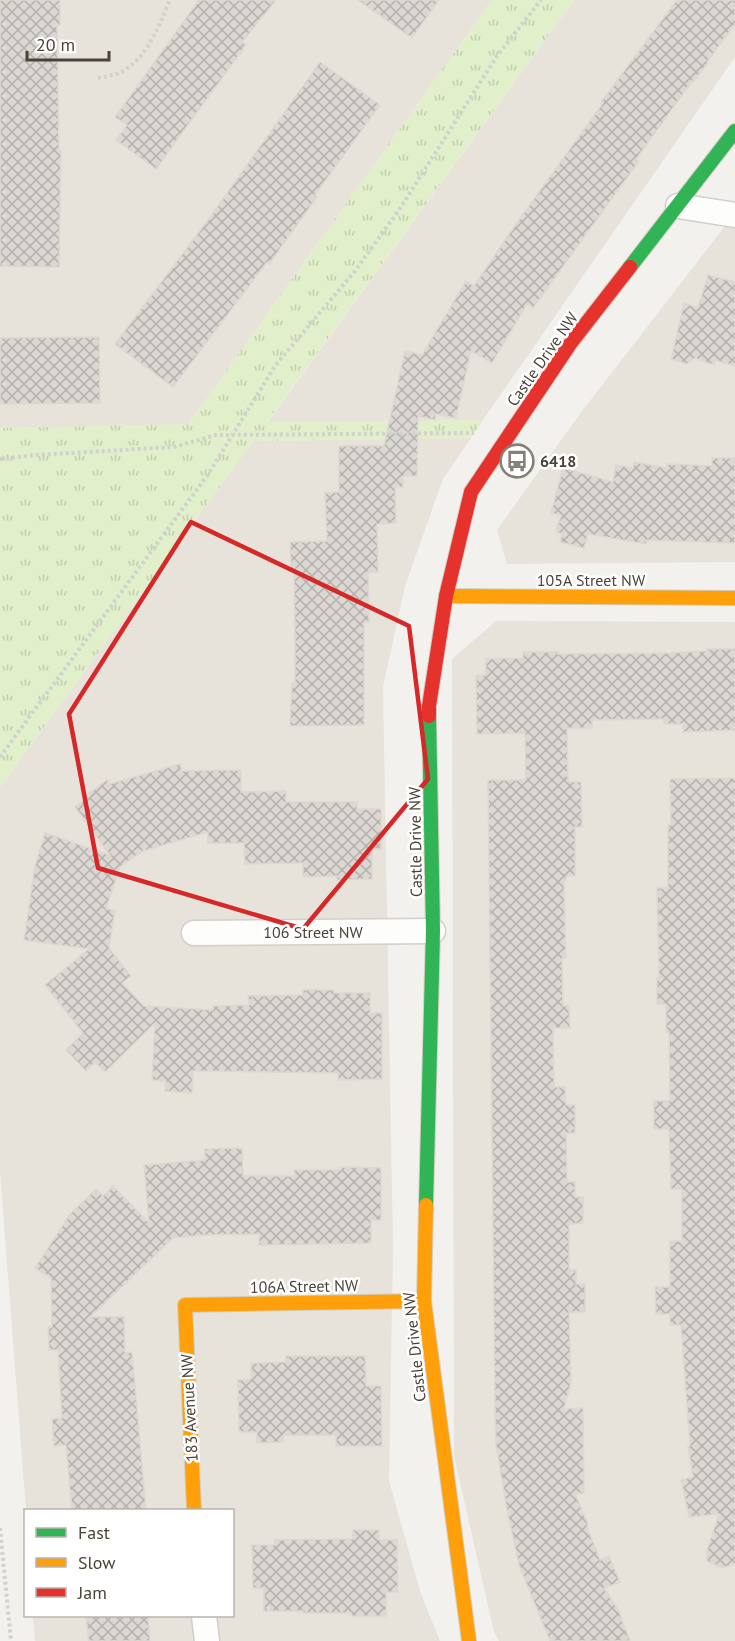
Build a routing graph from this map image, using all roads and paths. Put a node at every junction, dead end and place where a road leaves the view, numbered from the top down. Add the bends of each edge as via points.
1 (170, 0) edge
2 (542, 0) edge
3 (98, 78) dead end
4 (735, 131) edge
5 (678, 206) junction
6 (735, 216) edge
7 (511, 432) junction
8 (233, 436) junction
9 (0, 459) edge
10 (446, 596) junction
11 (735, 598) edge
12 (0, 757) edge
13 (433, 931) junction
14 (194, 933) dead end
15 (424, 1301) junction
16 (185, 1305) joint
17 (194, 1509) edge
18 (0, 1528) edge
19 (204, 1617) edge
20 (11, 1641) edge
21 (207, 1641) edge
22 (469, 1641) edge

1 - 3 path via 141,55 117,74
2 - 8 path via 497,56 399,210 355,271 275,366
4 - 5 street, Castle Drive NW
5 - 6 street
5 - 7 street, Castle Drive NW via 570,344
7 - 8 path
7 - 10 street, Castle Drive NW via 471,492
8 - 9 path via 216,435 174,447
8 - 12 path
10 - 11 street, 105A Street NW
10 - 13 street, Castle Drive NW via 429,706
13 - 14 street, 106 Street NW
13 - 15 street, Castle Drive NW
15 - 16 street, 106A Street NW
15 - 22 street, Castle Drive NW
16 - 17 street, 183 Avenue NW
18 - 20 path
19 - 21 street

